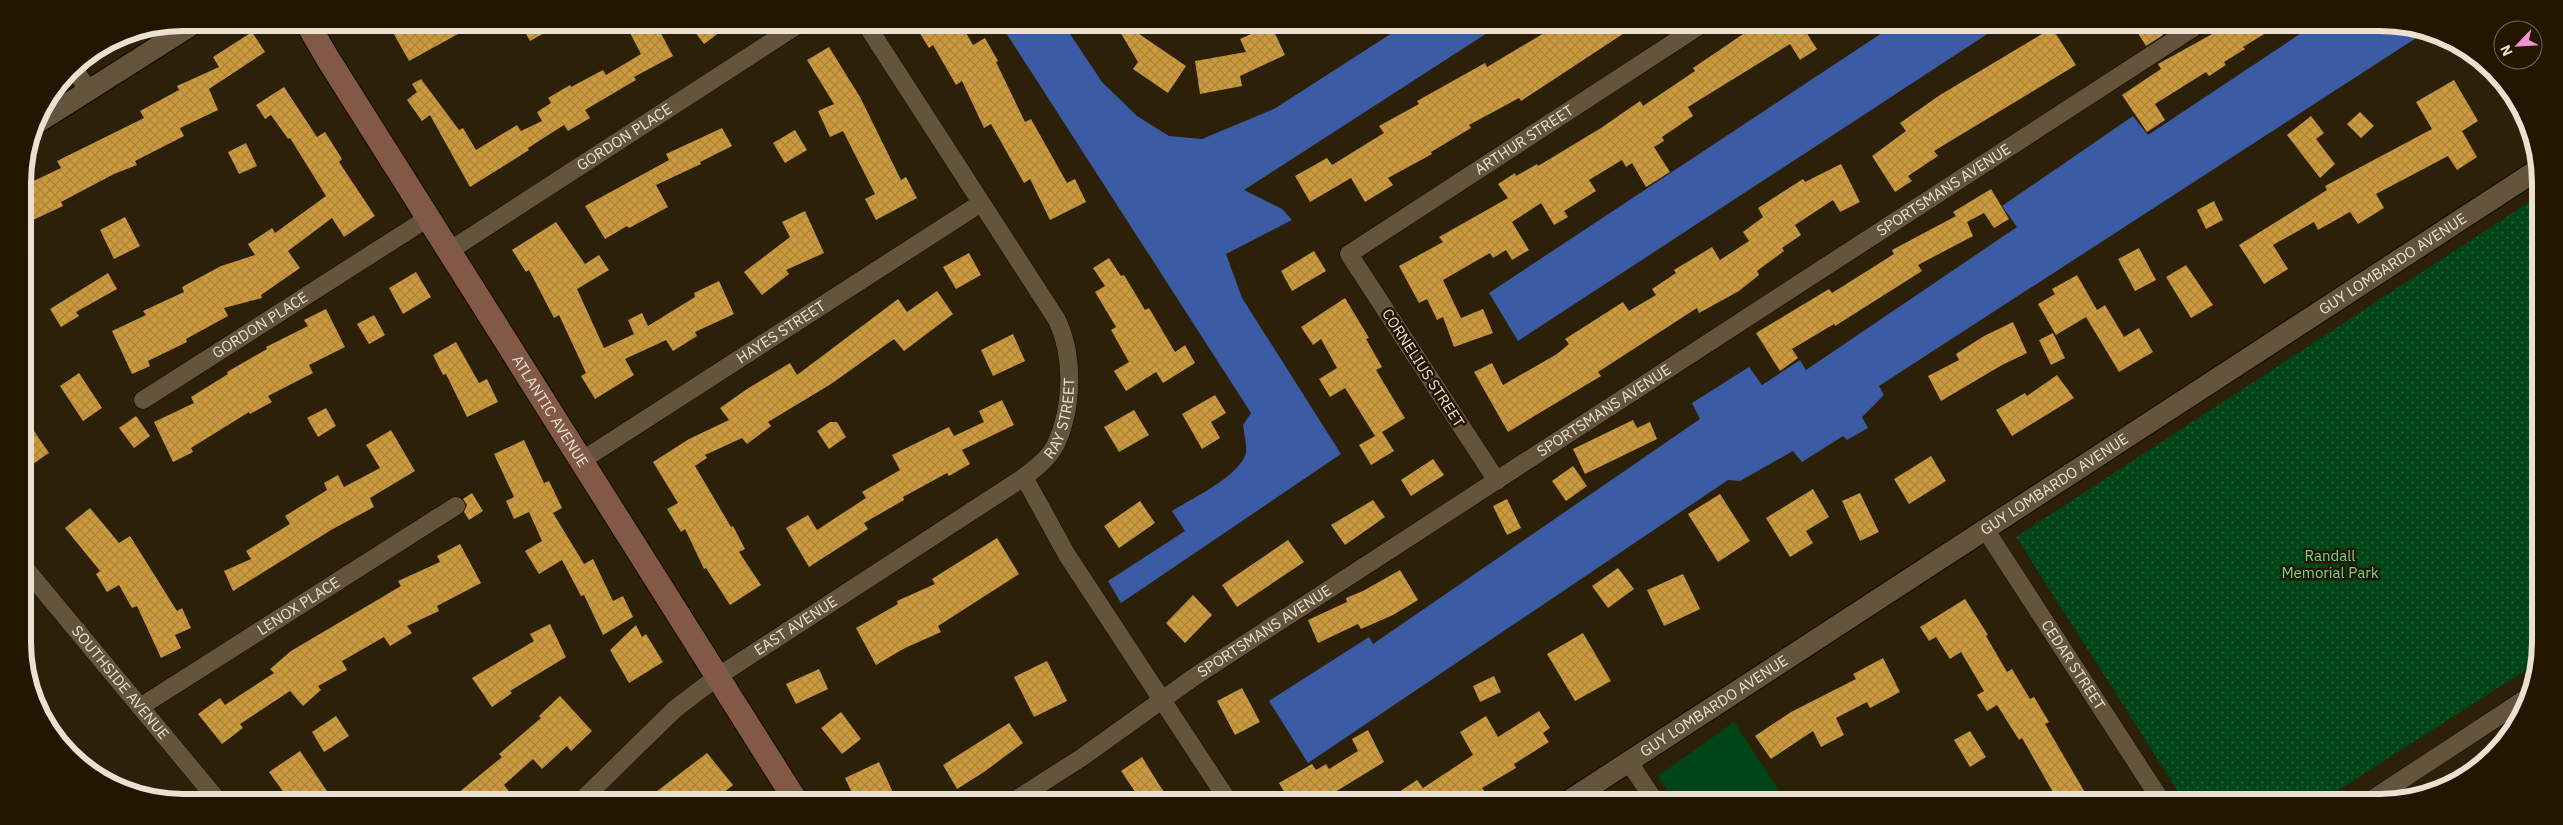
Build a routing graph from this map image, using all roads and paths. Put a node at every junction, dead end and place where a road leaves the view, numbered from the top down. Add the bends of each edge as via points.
1 (180, 31) edge
2 (312, 31) edge
3 (788, 31) edge
4 (870, 31) edge
5 (1691, 31) edge
6 (2188, 31) edge
7 (78, 74) edge
8 (88, 90) junction
9 (47, 117) edge
10 (2531, 174) edge
11 (981, 203) junction
12 (428, 218) junction
13 (449, 251) junction
14 (1349, 254) joint
15 (143, 400) dead end
16 (581, 461) junction
17 (1024, 478) junction
18 (1497, 481) junction
19 (456, 506) dead end
20 (1985, 529) junction
21 (31, 575) edge
22 (718, 677) junction
23 (1163, 701) junction
24 (2518, 705) edge
25 (140, 707) junction
26 (1629, 762) junction
27 (1580, 793) edge
28 (1650, 793) edge
29 (2156, 793) edge
30 (2382, 793) edge
31 (213, 794) edge
32 (588, 794) edge
33 (791, 794) edge
34 (1025, 794) edge
35 (1223, 794) edge

1 - 8 street
2 - 12 main road, ATLANTIC AVENUE
3 - 13 street, GORDON PLACE
4 - 11 street, RAY STREET
5 - 14 street, ARTHUR STREET
6 - 18 street, SPORTSMANS AVENUE
7 - 8 street
8 - 9 street
10 - 20 street, GUY LOMBARDO AVENUE
11 - 16 street, HAYES STREET
11 - 17 street, RAY STREET via 1057,320 1069,359 1068,389 1056,444 1048,457
12 - 13 main road, ATLANTIC AVENUE
12 - 15 street, GORDON PLACE
13 - 16 main road, ATLANTIC AVENUE
14 - 18 street, CORNELIUS STREET
16 - 22 main road, ATLANTIC AVENUE
17 - 22 street, EAST AVENUE
17 - 23 street via 1067,555
18 - 23 street, SPORTSMANS AVENUE
19 - 25 street, LENOX PLACE
20 - 26 street, GUY LOMBARDO AVENUE
20 - 29 street, CEDAR STREET
21 - 25 street, SOUTHSIDE AVENUE
22 - 32 street, EAST AVENUE via 675,709
22 - 33 main road, ATLANTIC AVENUE
23 - 34 street, SPORTSMANS AVENUE
23 - 35 street
24 - 30 street
25 - 31 street, SOUTHSIDE AVENUE
26 - 27 street, GUY LOMBARDO AVENUE
26 - 28 street

